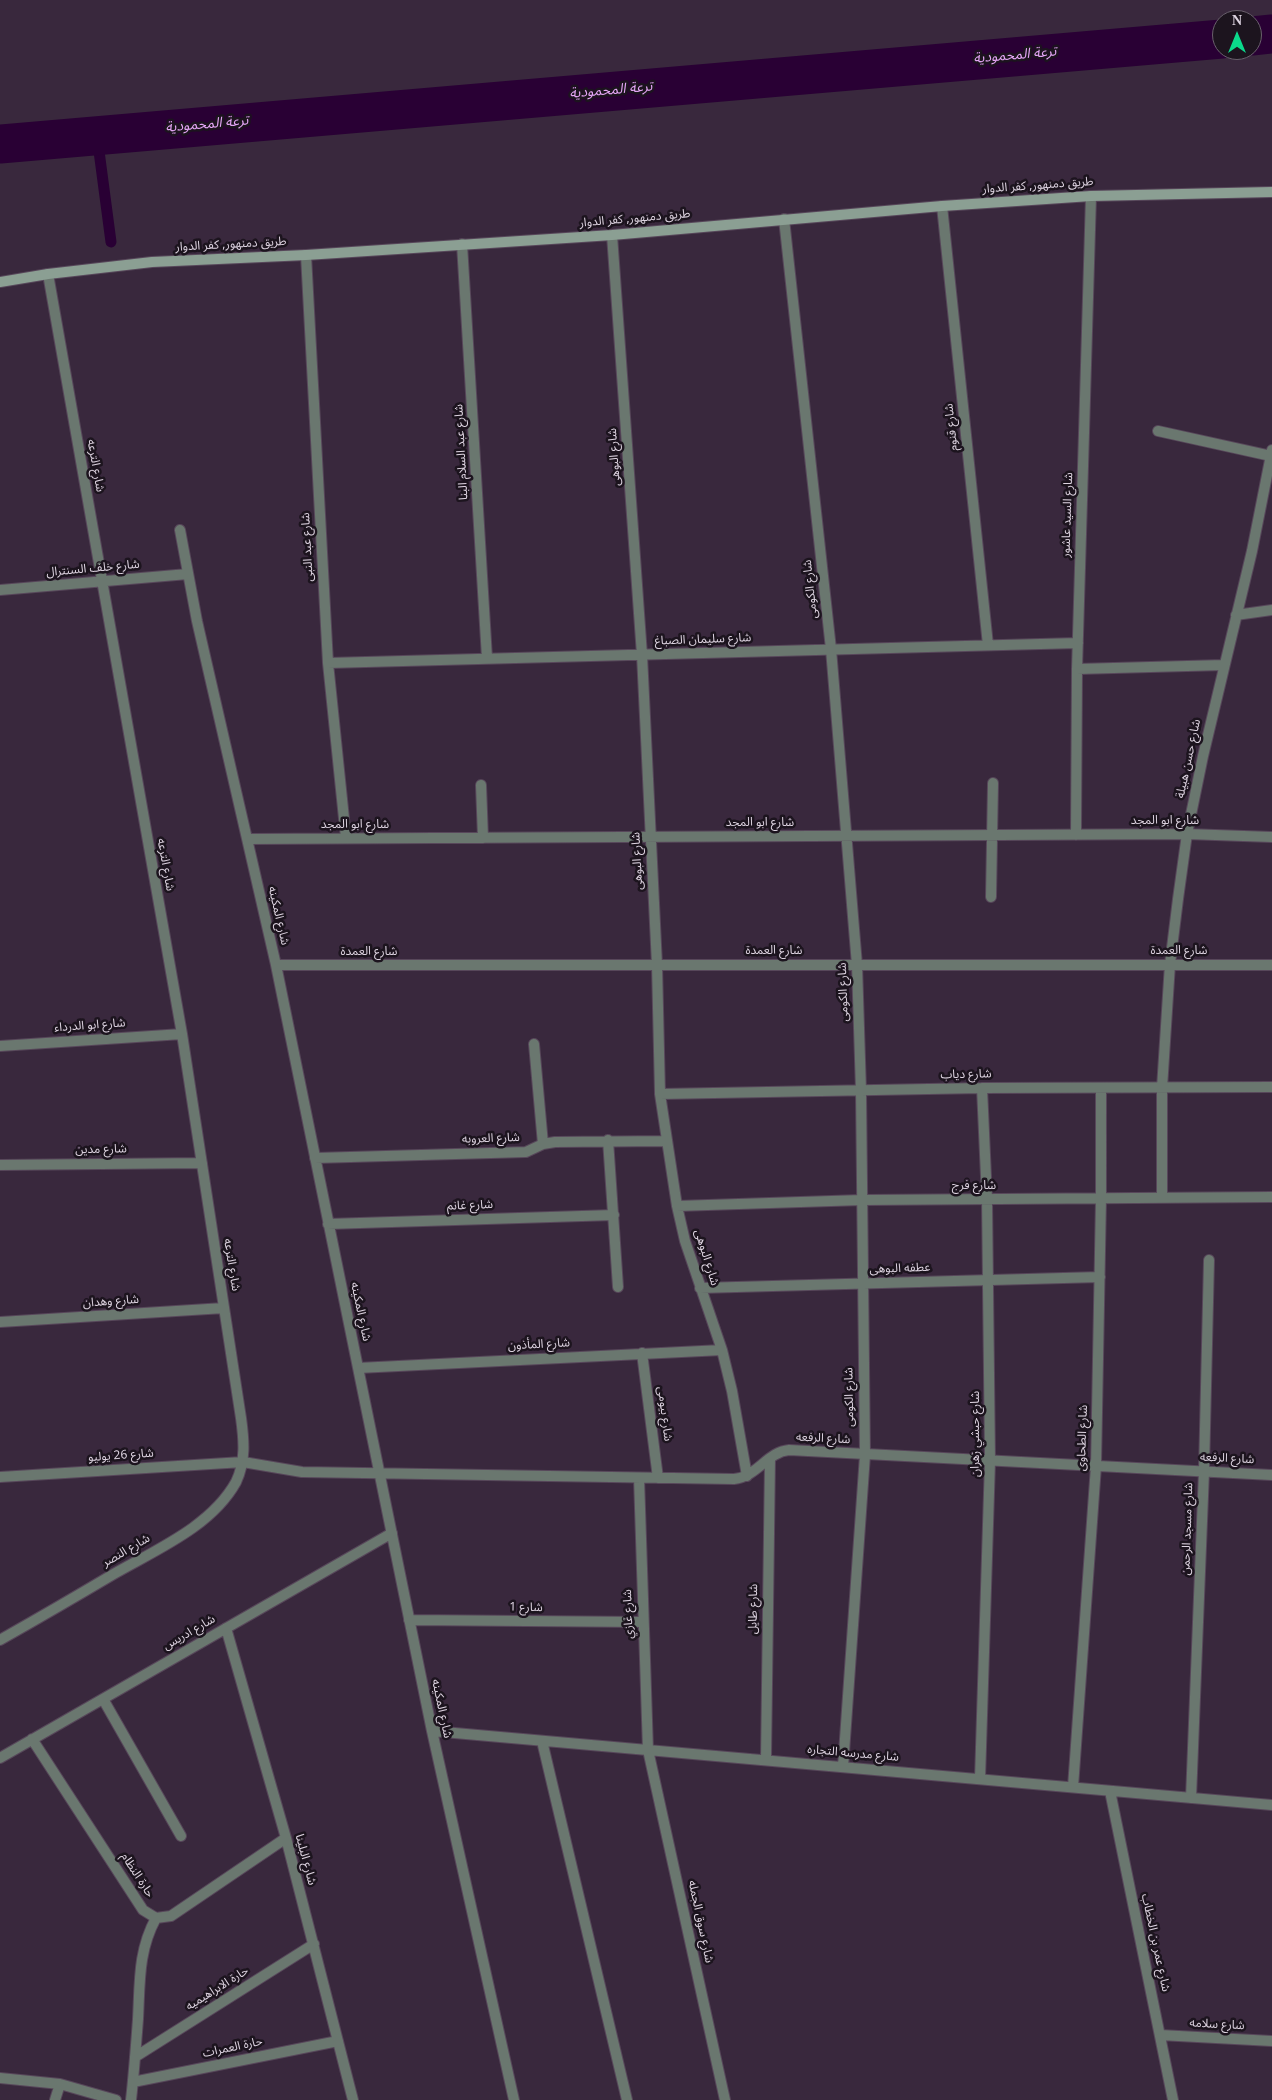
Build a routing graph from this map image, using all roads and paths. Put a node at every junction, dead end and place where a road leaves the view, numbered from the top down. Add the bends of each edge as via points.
1 (1272, 192) edge
2 (1091, 196) junction
3 (942, 206) junction
4 (784, 219) junction
5 (612, 235) junction
6 (462, 244) junction
7 (306, 255) junction
8 (48, 274) junction
9 (0, 282) edge
10 (1158, 431) dead end
11 (1272, 453) edge
12 (180, 530) dead end
13 (188, 574) junction
14 (101, 582) junction
15 (0, 590) edge
16 (1272, 610) edge
17 (1236, 615) junction
18 (1078, 643) junction
19 (988, 645) junction
20 (831, 649) junction
21 (642, 655) junction
22 (488, 658) junction
23 (328, 663) junction
24 (1224, 665) junction
25 (1077, 669) junction
26 (993, 783) dead end
27 (481, 785) dead end
28 (1187, 834) junction
29 (1076, 835) junction
30 (846, 836) junction
31 (991, 836) junction
32 (650, 837) junction
33 (1272, 837) edge
34 (346, 838) junction
35 (483, 838) junction
36 (247, 839) junction
37 (991, 897) dead end
38 (1170, 964) junction
39 (276, 965) junction
40 (657, 965) junction
41 (857, 965) junction
42 (1272, 965) edge
43 (182, 1034) junction
44 (534, 1044) dead end
45 (0, 1046) edge
46 (1272, 1087) edge
47 (982, 1088) junction
48 (1101, 1088) junction
49 (1162, 1088) junction
50 (861, 1091) junction
51 (660, 1094) junction
52 (608, 1140) junction
53 (666, 1141) junction
54 (543, 1144) junction
55 (315, 1158) junction
56 (202, 1163) junction
57 (0, 1165) edge
58 (1272, 1197) edge
59 (1102, 1198) junction
60 (1162, 1198) junction
61 (987, 1199) junction
62 (862, 1200) junction
63 (677, 1206) junction
64 (614, 1215) junction
65 (328, 1224) junction
66 (1209, 1260) dead end
67 (1100, 1277) junction
68 (988, 1280) junction
69 (862, 1284) junction
70 (618, 1287) dead end
71 (700, 1288) junction
72 (224, 1308) junction
73 (0, 1322) edge
74 (722, 1350) junction
75 (642, 1353) junction
76 (358, 1368) junction
77 (864, 1454) junction
78 (770, 1458) junction
79 (990, 1461) junction
80 (243, 1462) junction
81 (1096, 1466) junction
82 (1204, 1472) junction
83 (380, 1474) junction
84 (1272, 1475) edge
85 (747, 1476) junction
86 (0, 1477) edge
87 (639, 1478) junction
88 (658, 1478) junction
89 (392, 1533) junction
90 (409, 1620) junction
91 (643, 1622) junction
92 (226, 1628) junction
93 (0, 1640) edge
94 (103, 1698) junction
95 (432, 1731) junction
96 (32, 1739) junction
97 (542, 1741) junction
98 (648, 1750) junction
99 (0, 1758) edge
100 (766, 1760) junction
101 (843, 1767) junction
102 (980, 1779) junction
103 (1073, 1787) junction
104 (1110, 1790) junction
105 (1190, 1798) junction
106 (1272, 1805) edge
107 (181, 1836) dead end
108 (286, 1838) junction
109 (156, 1918) junction
110 (314, 1944) junction
111 (1160, 2035) junction
112 (338, 2041) junction
113 (1272, 2041) edge
114 (135, 2057) junction
115 (0, 2078) edge
116 (133, 2082) junction
117 (60, 2084) junction
118 (55, 2100) edge
119 (116, 2100) edge
120 (131, 2100) edge
121 (353, 2100) edge
122 (514, 2100) edge
123 (627, 2100) edge
124 (725, 2100) edge
125 (1173, 2100) edge

1 - 2 main road, طريق دمنهور, كفر الدوار
2 - 3 main road, طريق دمنهور, كفر الدوار
2 - 18 street, شارع السيد عاشور
3 - 4 main road, طريق دمنهور, كفر الدوار
3 - 19 street, شارع قنوم
4 - 5 main road, طريق دمنهور, كفر الدوار
4 - 20 street, شارع الكومى
5 - 6 main road, طريق دمنهور, كفر الدوار
5 - 21 street, شارع البوهى
6 - 7 main road, طريق دمنهور, كفر الدوار
6 - 22 street, شارع عبد السلام البنا
7 - 8 main road, طريق دمنهور, كفر الدوار via 145,262
7 - 23 street, شارع عبد النبى
8 - 9 main road, طريق دمنهور, كفر الدوار
8 - 14 street, شارع الترعه
10 - 11 street
11 - 17 street, شارع حسن هبيلة
12 - 13 street, شارع المكينه
13 - 14 street, شارع خلف السنترال
13 - 36 street, شارع المكينه
14 - 15 street, شارع خلف السنترال
14 - 43 street, شارع الترعه
16 - 17 street
17 - 24 street, شارع حسن هبيلة
18 - 19 street, شارع سليمان الصباغ
18 - 25 street, شارع السيد عاشور
19 - 20 street, شارع سليمان الصباغ
20 - 21 street, شارع سليمان الصباغ
20 - 30 street, شارع الكومى
21 - 22 street, شارع سليمان الصباغ
21 - 32 street, شارع البوهى
22 - 23 street, شارع سليمان الصباغ
23 - 34 street, شارع عبد النبى
24 - 25 street
24 - 28 street, شارع حسن هبيلة
25 - 29 street, شارع السيد عاشور
26 - 31 street
27 - 35 street
28 - 29 street, شارع ابو المجد
28 - 33 street, شارع ابو المجد
28 - 38 street, شارع حسن هبيلة
29 - 31 street, شارع ابو المجد
30 - 31 street, شارع ابو المجد
30 - 32 street, شارع ابو المجد
30 - 41 street, شارع الكومى
31 - 37 street
32 - 35 street, شارع ابو المجد
32 - 40 street, شارع البوهى
34 - 35 street, شارع ابو المجد
34 - 36 street, شارع ابو المجد
36 - 39 street, شارع المكينه
38 - 41 street, شارع العمدة
38 - 42 street, شارع العمدة
38 - 49 street, شارع حسن هبيلة
39 - 40 street, شارع العمدة
39 - 55 street, شارع المكينه
40 - 41 street, شارع العمدة
40 - 51 street, شارع البوهى
41 - 50 street, شارع الكومى
43 - 45 street, شارع ابو الدرداء
43 - 56 street, شارع الترعه
44 - 54 street
46 - 49 street, شارع دياب
47 - 48 street, شارع دياب
47 - 50 street, شارع دياب
47 - 61 street, شارع حبشي زهران
48 - 49 street, شارع دياب
48 - 59 street, شارع الطحاوى
49 - 60 street, شارع حسن هبيلة
50 - 51 street, شارع دياب
50 - 62 street, شارع الكومى
51 - 53 street, شارع البوهى
52 - 53 street, شارع العروبه
52 - 54 street, شارع العروبه
52 - 64 street
53 - 63 street, شارع البوهى
54 - 55 street, شارع العروبه via 526,1152
55 - 65 street, شارع المكينه
56 - 57 street, شارع مدين
56 - 72 street, شارع الترعه
58 - 60 street, شارع فرج
59 - 60 street, شارع فرج
59 - 61 street, شارع فرج
59 - 67 street, شارع الطحاوى
61 - 62 street, شارع فرج
61 - 68 street, شارع حبشي زهران
62 - 63 street, شارع فرج
62 - 69 street, شارع الكومى
63 - 71 street, شارع البوهى
64 - 65 street, شارع غانم
64 - 70 street
65 - 76 street, شارع المكينه
66 - 82 street, شارع مسجد الرحمن
67 - 68 street, عطفه البوهى
67 - 81 street, شارع الطحاوى
68 - 69 street, عطفه البوهى
68 - 79 street, شارع حبشي زهران
69 - 71 street, عطفه البوهى
69 - 77 street, شارع الكومى
71 - 74 street, شارع البوهى
72 - 73 street, شارع وهدان
72 - 80 street, شارع الترعه via 244,1441
74 - 75 street, شارع المأذون
74 - 85 street, شارع البوهى
75 - 76 street, شارع المأذون
75 - 88 street, شارع بيومى
76 - 83 street, شارع المكينه
77 - 78 street, شارع الرفعه via 789,1450
77 - 79 street, شارع الرفعه
77 - 101 street, شارع الكومى
78 - 85 street, شارع الرفعه
78 - 100 street, شارع طايل
79 - 81 street, شارع الرفعه
79 - 102 street, شارع حبشي زهران
80 - 83 street, شارع 26 يوليو via 302,1472
80 - 86 street, شارع 26 يوليو
80 - 93 street, شارع النصر via 222,1501 186,1532
81 - 82 street, شارع الرفعه
81 - 103 street, شارع الطحاوى
82 - 84 street, شارع الرفعه
82 - 105 street, شارع مسجد الرحمن
83 - 87 street
83 - 89 street, شارع المكينه
85 - 88 street via 734,1479
87 - 88 street
87 - 91 street, شارع غازي
89 - 90 street, شارع المكينه
89 - 92 street, شارع ادريس
90 - 91 street, شارع 1
90 - 95 street, شارع المكينه
91 - 98 street, شارع غازي
92 - 94 street, شارع ادريس
92 - 108 street, شارع البلينا
94 - 96 street, شارع ادريس
94 - 107 street
95 - 97 street, شارع مدرسه التجاره
95 - 122 street, شارع المكينه
96 - 99 street, شارع ادريس
96 - 109 street, حارة النظام via 143,1910
97 - 98 street, شارع مدرسه التجاره
97 - 123 street
98 - 100 street, شارع مدرسه التجاره
98 - 124 street, شارع سوق الجمله
100 - 101 street, شارع مدرسه التجاره
101 - 102 street, شارع مدرسه التجاره
102 - 103 street, شارع مدرسه التجاره
103 - 104 street, شارع مدرسه التجاره
104 - 105 street, شارع مدرسه التجاره
104 - 111 street, شارع عمر بن الخطاب
105 - 106 street, شارع مدرسه التجاره
108 - 109 street via 171,1916
108 - 110 street, شارع البلينا
109 - 114 street via 143,1947
110 - 112 street, شارع البلينا
110 - 114 street, حارة الابراهيميه
111 - 113 street, شارع سلامه
111 - 125 street, شارع عمر بن الخطاب
112 - 116 street, حارة العمرات
112 - 121 street, شارع البلينا
114 - 116 street
115 - 117 street
116 - 120 street
117 - 118 street
117 - 119 street

